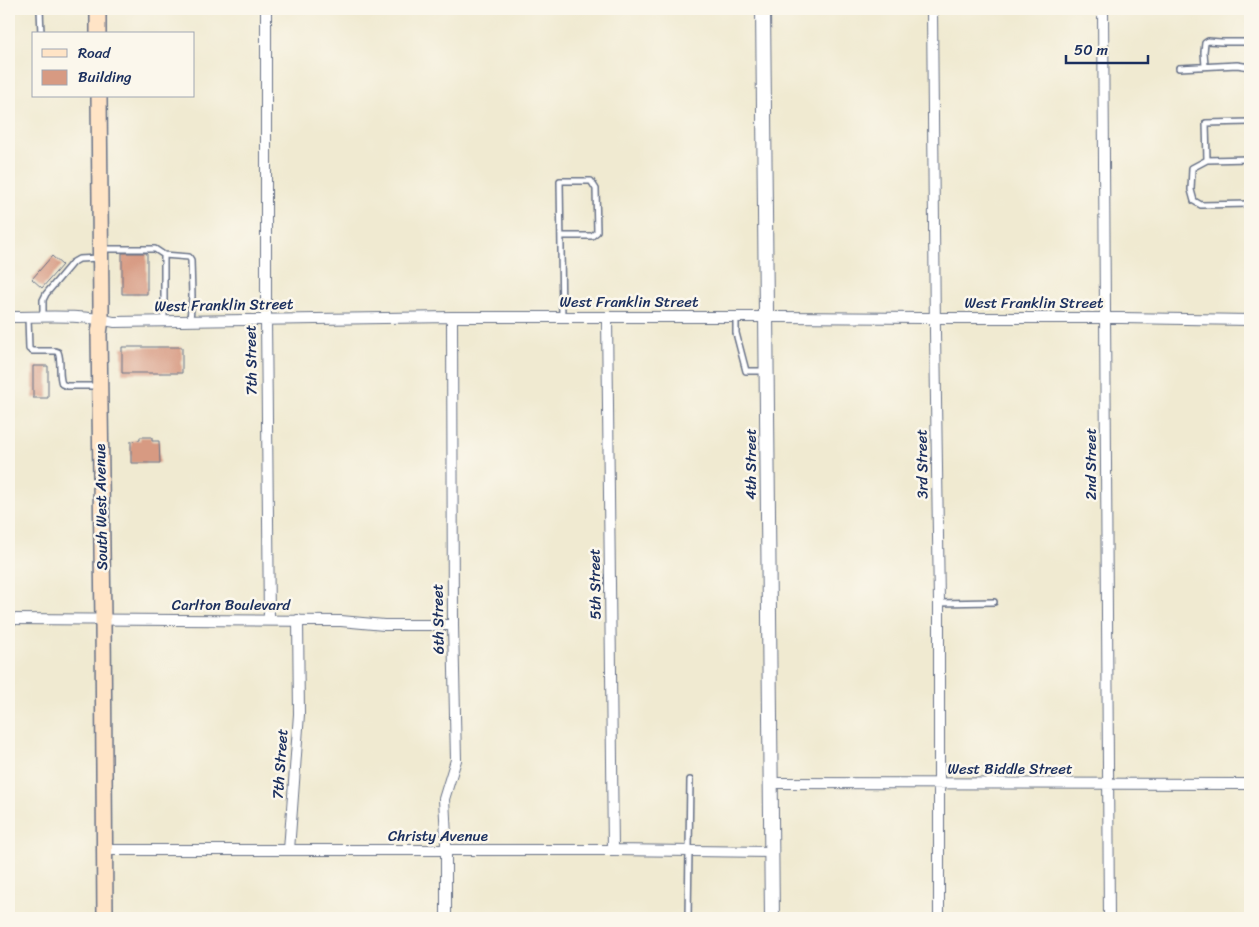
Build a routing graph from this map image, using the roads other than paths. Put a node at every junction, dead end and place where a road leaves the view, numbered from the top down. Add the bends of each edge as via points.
1 (40, 9) edge
2 (98, 9) edge
3 (266, 9) edge
4 (763, 9) edge
5 (932, 9) edge
6 (1103, 9) edge
7 (40, 32) edge
8 (98, 32) edge
9 (1250, 42) edge
10 (1206, 66) junction
11 (1250, 67) edge
12 (1179, 68) dead end
13 (99, 98) edge
14 (1250, 122) edge
15 (1250, 159) edge
16 (1207, 160) junction
17 (1250, 204) edge
18 (561, 236) junction
19 (101, 254) junction
20 (164, 255) junction
21 (9, 317) edge
22 (28, 317) junction
23 (43, 317) junction
24 (562, 317) junction
25 (736, 317) junction
26 (766, 317) junction
27 (452, 318) junction
28 (608, 318) junction
29 (935, 318) junction
30 (1105, 318) junction
31 (101, 319) junction
32 (266, 319) junction
33 (190, 320) junction
34 (1250, 320) edge
35 (164, 322) junction
36 (767, 371) junction
37 (99, 386) junction
38 (994, 602) dead end
39 (939, 603) junction
40 (9, 620) edge
41 (103, 620) junction
42 (269, 620) junction
43 (298, 620) junction
44 (453, 625) junction
45 (690, 780) dead end
46 (770, 783) junction
47 (939, 784) junction
48 (1108, 784) junction
49 (1250, 784) edge
50 (105, 850) junction
51 (289, 850) junction
52 (614, 850) junction
53 (445, 851) junction
54 (688, 851) junction
55 (771, 852) junction
56 (105, 918) edge
57 (446, 918) edge
58 (688, 918) edge
59 (772, 918) edge
60 (939, 918) edge
61 (1108, 918) edge

1 - 7 lane
2 - 8 main road
3 - 32 street, 7th Street
4 - 26 street, 4th Street
5 - 29 street, 3rd Street
6 - 30 street, 2nd Street
9 - 10 lane via 1208,41 1204,52
10 - 11 lane
10 - 12 lane
13 - 19 main road, South West Avenue
14 - 16 lane via 1206,123
15 - 16 lane
16 - 17 lane via 1192,168 1194,202 1200,205
18 - 18 lane via 560,181 590,180 596,189 597,232 592,236
18 - 24 lane
19 - 20 lane via 155,249
19 - 23 lane via 72,263 46,294
19 - 31 main road, South West Avenue
20 - 33 lane via 189,257 191,260
20 - 35 lane
21 - 22 street, West Franklin Street
22 - 23 street, West Franklin Street
22 - 37 lane via 29,349 58,352 62,384
23 - 31 street, West Franklin Street
24 - 27 street, West Franklin Street
24 - 28 street, West Franklin Street
25 - 26 street, West Franklin Street
25 - 28 street, West Franklin Street
25 - 36 lane via 736,333 746,372
26 - 29 street, West Franklin Street
26 - 36 street, 4th Street
27 - 32 street, West Franklin Street
27 - 44 street, 6th Street
28 - 52 street, 5th Street
29 - 30 street, West Franklin Street
29 - 39 street, 3rd Street
30 - 34 street, West Franklin Street
30 - 48 street, 2nd Street
31 - 35 street, West Franklin Street
31 - 37 main road, South West Avenue
32 - 33 street, West Franklin Street
32 - 42 street, 7th Street
33 - 35 street, West Franklin Street
36 - 46 street, 4th Street
37 - 41 main road, South West Avenue
38 - 39 lane
39 - 47 street, 3rd Street
40 - 41 street, Carlton Boulevard
41 - 42 street, Carlton Boulevard
41 - 50 main road, South West Avenue
42 - 43 street, Carlton Boulevard
43 - 44 street, Carlton Boulevard
43 - 51 street, 7th Street via 299,714
44 - 53 street, 6th Street via 456,760 444,799
45 - 54 lane
46 - 47 street, West Biddle Street
46 - 55 street, 4th Street
47 - 48 street, West Biddle Street
47 - 60 street, 3rd Street
48 - 49 street, West Biddle Street
48 - 61 street, 2nd Street
50 - 51 street, Christy Avenue
50 - 56 main road, South West Avenue
51 - 53 street, Christy Avenue
52 - 53 street, Christy Avenue
52 - 54 street, Christy Avenue
53 - 57 street, 6th Street
54 - 55 street, Christy Avenue
54 - 58 lane
55 - 59 street, 4th Street

